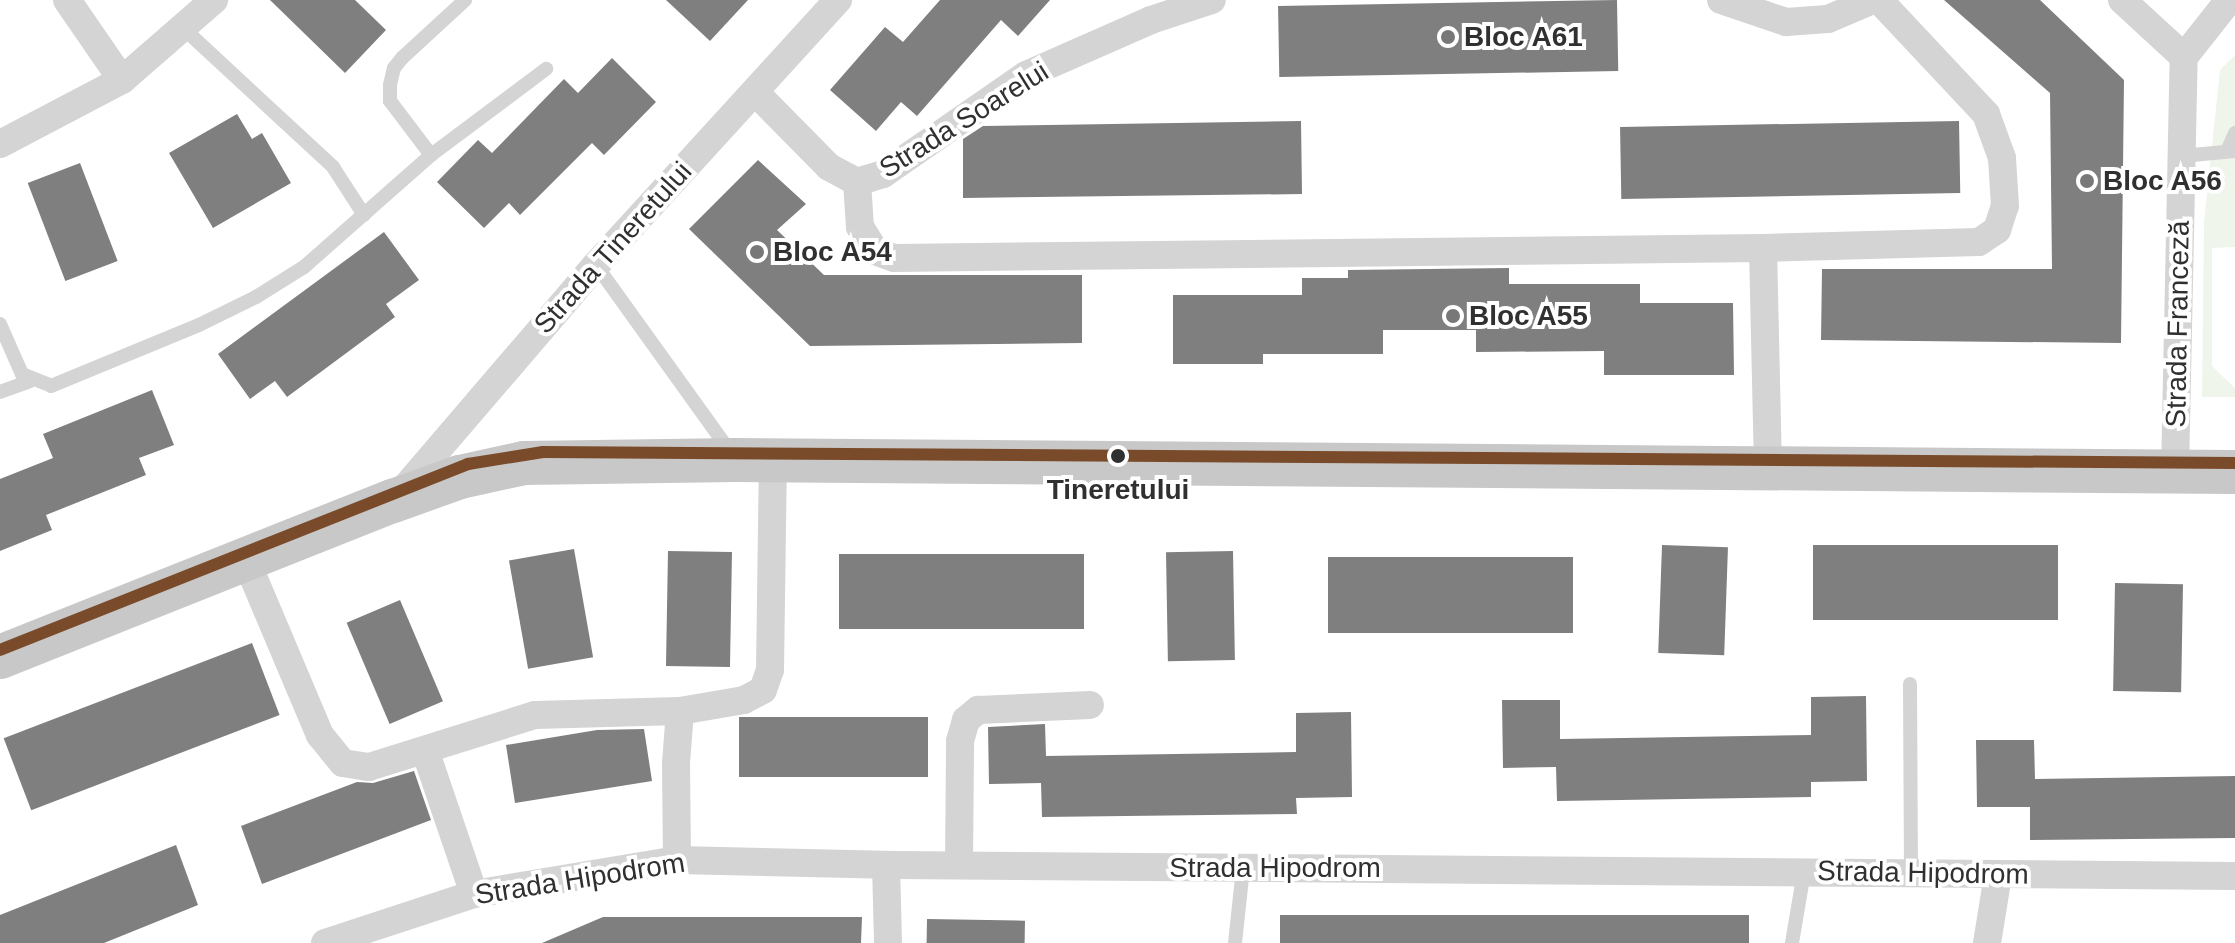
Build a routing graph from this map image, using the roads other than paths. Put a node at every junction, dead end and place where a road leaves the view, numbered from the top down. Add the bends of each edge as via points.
1 (67, 0) edge
2 (214, 0) edge
3 (465, 0) edge
4 (838, 0) edge
5 (1212, 0) edge
6 (1721, 0) edge
7 (1873, 0) edge
8 (1879, 0) edge
9 (2122, 0) edge
10 (2229, 0) edge
11 (1142, 10) edge
12 (182, 27) junction
13 (2184, 57) junction
14 (546, 69) dead end
15 (122, 80) junction
16 (755, 92) junction
17 (2235, 133) edge
18 (0, 144) edge
19 (2231, 151) edge
20 (431, 155) junction
21 (2182, 156) junction
22 (857, 182) junction
23 (364, 215) junction
24 (1763, 248) junction
25 (596, 265) junction
26 (0, 324) edge
27 (30, 381) junction
28 (0, 392) edge
29 (754, 460) junction
30 (1768, 469) junction
31 (2175, 472) junction
32 (2235, 472) edge
33 (393, 501) junction
34 (246, 560) junction
35 (0, 657) edge
36 (1910, 684) dead end
37 (1090, 705) dead end
38 (680, 711) junction
39 (425, 750) junction
40 (677, 860) junction
41 (886, 865) junction
42 (959, 865) junction
43 (1243, 868) junction
44 (1804, 872) junction
45 (1911, 873) junction
46 (1998, 875) junction
47 (2235, 876) edge
48 (474, 894) junction
49 (1997, 938) edge
50 (325, 943) edge
51 (888, 943) edge
52 (1235, 943) edge
53 (1792, 943) edge

1 - 15 street
2 - 12 street
3 - 20 lane via 402,58 390,85 390,101
4 - 16 street, Strada Tineretului
5 - 11 street, Strada Soarelui
6 - 7 street via 1786,22 1828,19
8 - 24 street via 1986,114 2002,158 2005,206 1997,230 1979,242
9 - 13 street
10 - 13 street
11 - 22 street, Strada Soarelui via 1026,75 883,174
12 - 15 street
12 - 23 lane via 333,167
13 - 21 street, Strada Franceză
14 - 20 lane
15 - 18 street
16 - 22 street, Strada Soarelui via 829,167
16 - 25 street, Strada Tineretului
17 - 19 lane
19 - 21 lane
20 - 23 lane
21 - 31 street, Strada Franceză
22 - 24 street via 860,227 875,251 894,258
23 - 27 lane via 304,267 227,311 63,384
24 - 30 street
25 - 29 lane
25 - 33 street, Strada Tineretului
26 - 27 lane via 15,366
27 - 28 lane
29 - 30 main road
29 - 33 main road via 524,463 460,477
29 - 38 street via 770,670 763,690 744,700
30 - 31 main road
31 - 32 main road
33 - 34 main road
34 - 35 main road
34 - 39 street via 320,735 343,763 369,767
36 - 45 lane
37 - 42 street via 978,710 966,720 960,741
38 - 39 street via 535,715
38 - 40 street
39 - 48 street
40 - 41 street, Strada Hipodrom
40 - 48 street, Strada Hipodrom
41 - 42 street, Strada Hipodrom
41 - 51 street
42 - 43 street, Strada Hipodrom
43 - 44 street, Strada Hipodrom
43 - 52 lane
44 - 45 street, Strada Hipodrom
44 - 53 lane
45 - 46 street, Strada Hipodrom
46 - 47 street, Strada Hipodrom
46 - 49 street
48 - 50 street, Strada Hipodrom

